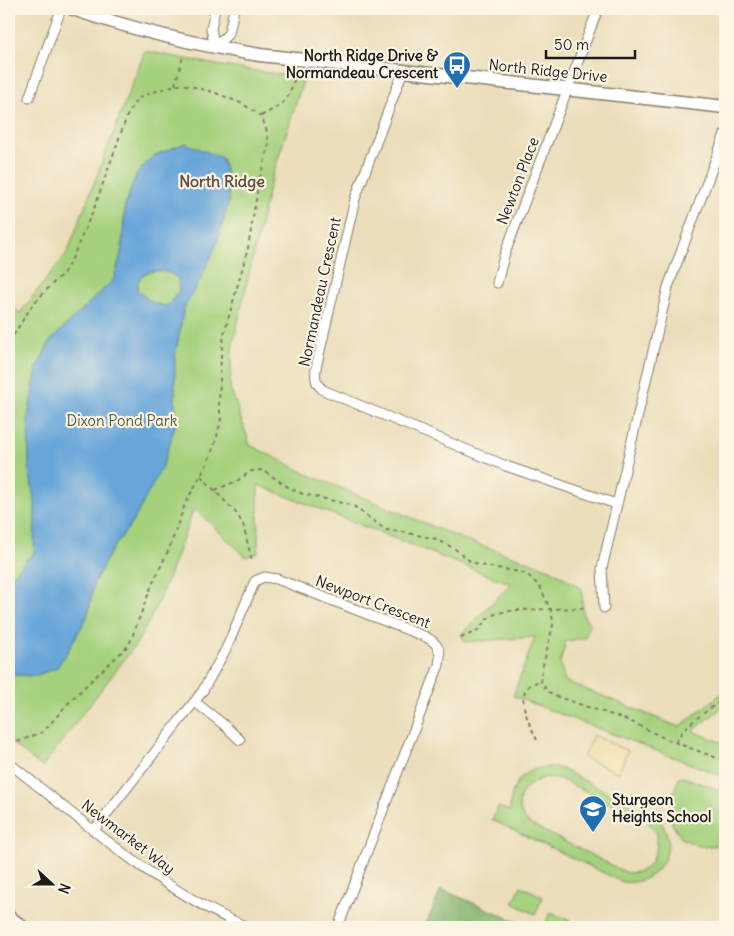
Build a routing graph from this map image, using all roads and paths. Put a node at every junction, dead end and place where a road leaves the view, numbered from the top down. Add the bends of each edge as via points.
1 (61, 9) edge
2 (74, 9) edge
3 (215, 9) edge
4 (234, 9) edge
5 (598, 9) edge
6 (215, 47) junction
7 (183, 57) dead end
8 (403, 71) junction
9 (295, 76) dead end
10 (175, 85) junction
11 (567, 90) junction
12 (29, 98) dead end
13 (725, 107) edge
14 (261, 116) junction
15 (725, 134) edge
16 (497, 283) dead end
17 (9, 342) edge
18 (200, 476) junction
19 (214, 490) junction
20 (616, 504) junction
21 (252, 561) dead end
22 (550, 608) junction
23 (585, 608) dead end
24 (604, 608) dead end
25 (461, 638) dead end
26 (541, 680) junction
27 (725, 698) edge
28 (195, 702) junction
29 (240, 740) dead end
30 (537, 740) dead end
31 (676, 743) junction
32 (9, 745) edge
33 (725, 761) edge
34 (9, 763) edge
35 (94, 830) junction
36 (9, 917) edge
37 (229, 924) edge
38 (22, 927) edge
39 (247, 927) edge
40 (338, 927) edge

1 - 12 street
2 - 6 street, North Ridge Drive via 140,30
3 - 6 street via 211,29
4 - 6 street via 229,33
5 - 11 street, Newton Place
6 - 8 street, North Ridge Drive
7 - 10 path
8 - 11 street, North Ridge Drive
8 - 20 street, Normandeau Crescent via 355,199 316,368 317,385 506,466
9 - 14 path via 288,99
10 - 14 path via 216,93
10 - 17 path via 145,95 132,106 71,261 33,304
11 - 13 street, North Ridge Drive
11 - 16 street, Newton Place via 504,256
14 - 18 path via 269,144 244,264 224,334 219,428
15 - 20 street via 668,287
18 - 19 path
18 - 32 path via 185,504 129,645 72,699 43,732
19 - 21 path via 243,524
19 - 22 path via 237,481 251,471 263,470 302,494 352,505 386,530 436,539 480,565 525,574 540,587
20 - 24 street via 601,575
22 - 23 path
22 - 25 path via 497,614 487,619 477,631
22 - 26 path via 553,625
26 - 30 path via 531,684 524,694 525,709
26 - 31 path via 551,694 630,721
27 - 31 path via 686,727
28 - 29 street
28 - 35 street, Newport Crescent
28 - 40 street, Newport Crescent via 221,660 252,586 264,577 277,579 426,636 438,645 439,665
31 - 33 path
34 - 35 street, Newmarket Way
35 - 37 street, Newmarket Way
36 - 38 street
37 - 39 street

